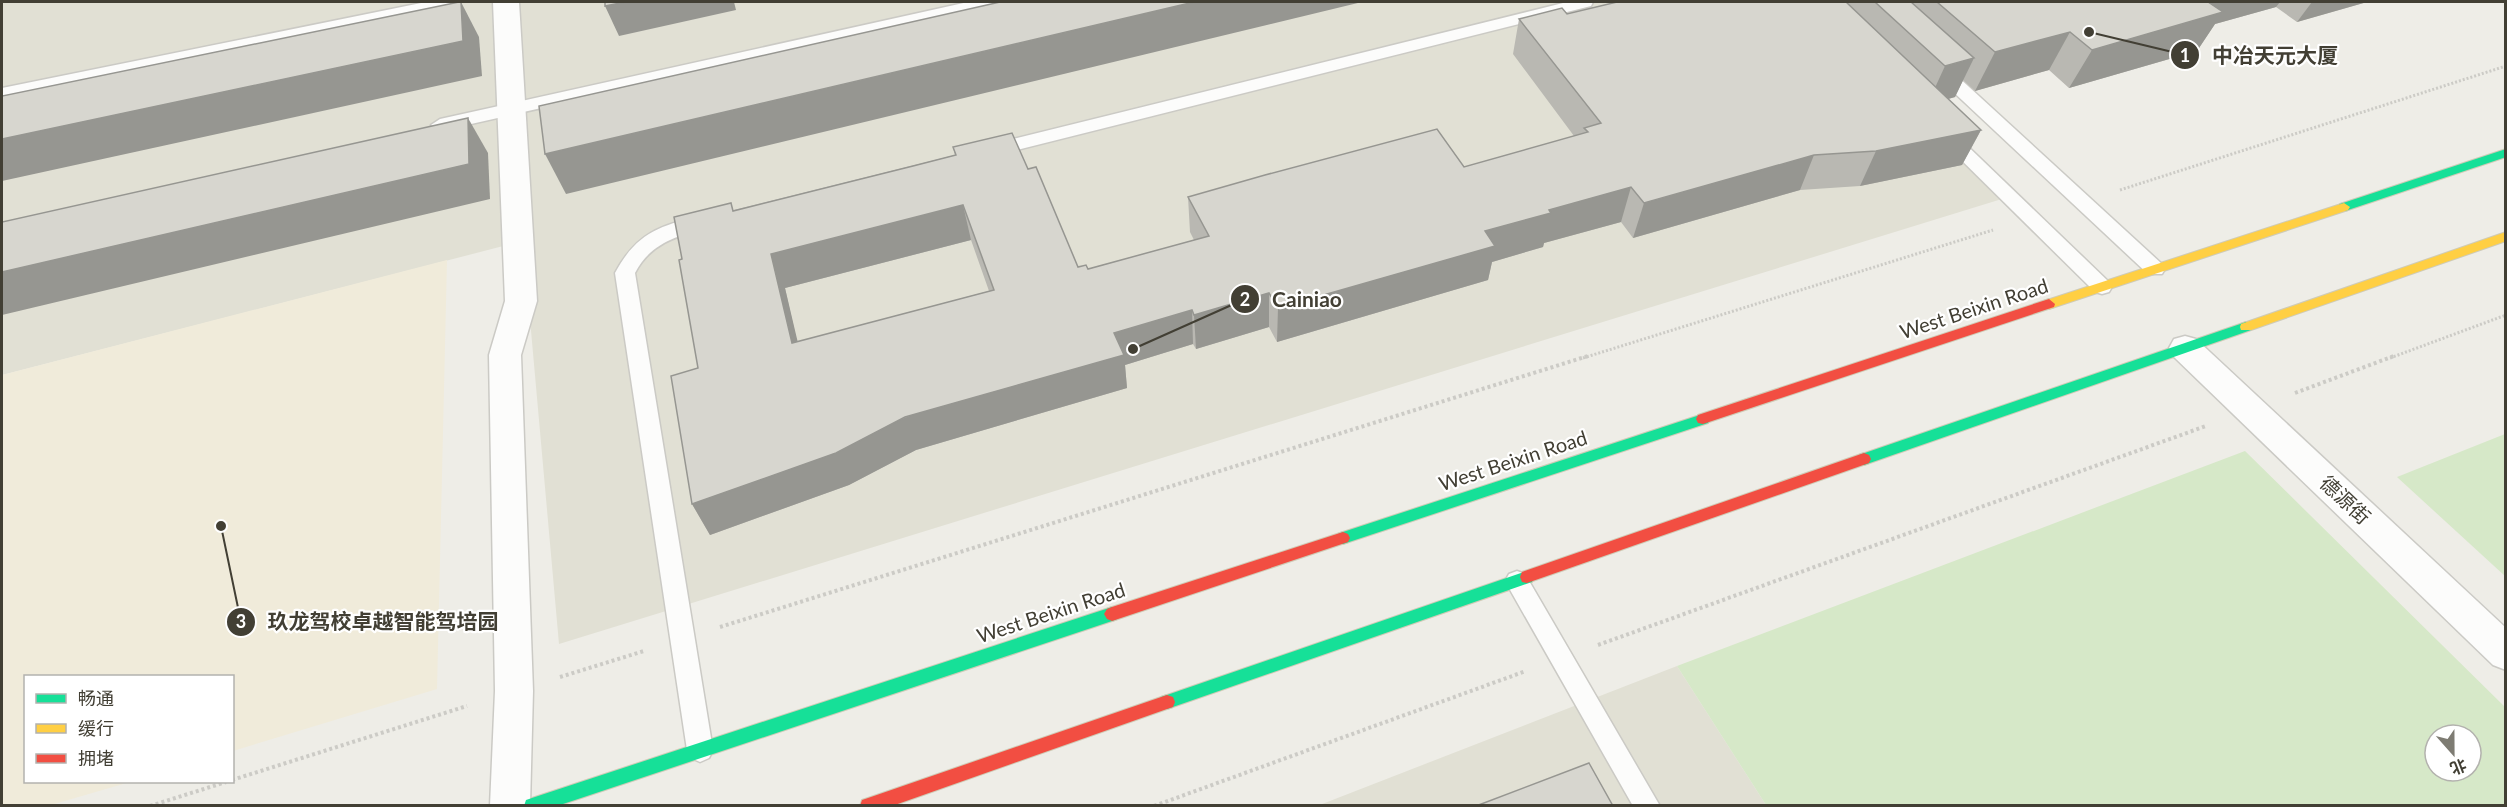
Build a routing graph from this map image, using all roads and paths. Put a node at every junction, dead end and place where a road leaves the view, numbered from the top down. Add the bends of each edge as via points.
1 (448, 2) edge
2 (506, 2) edge
3 (988, 2) edge
4 (1585, 2) edge
5 (1926, 58) edge
6 (2505, 66) edge
7 (2, 94) edge
8 (512, 108) junction
9 (1936, 126) edge
10 (419, 130) edge
11 (2505, 153) edge
12 (972, 155) edge
13 (2082, 202) junction
14 (718, 218) edge
15 (2031, 218) junction
16 (2505, 236) edge
17 (2155, 269) junction
18 (2102, 287) junction
19 (2505, 315) edge
20 (2185, 348) junction
21 (2250, 410) junction
22 (1517, 581) junction
23 (682, 639) junction
24 (2505, 653) edge
25 (1563, 658) junction
26 (514, 691) junction
27 (700, 750) junction
28 (234, 779) edge
29 (223, 783) edge
30 (150, 806) edge
31 (510, 806) edge
32 (532, 806) edge
33 (868, 806) edge
34 (1154, 806) edge
35 (1647, 806) edge

1 - 7 lane
2 - 8 street
3 - 8 lane
4 - 12 lane
5 - 13 lane
6 - 13 path
8 - 10 lane
8 - 26 street via 521,301 505,355
9 - 15 lane
11 - 17 main road, West Beixin Road
13 - 17 lane
14 - 23 lane via 661,233 634,254 625,273
15 - 18 lane
15 - 23 path
16 - 20 main road
17 - 18 main road, West Beixin Road
18 - 27 main road, West Beixin Road
19 - 21 path
20 - 21 street, 德源街
20 - 22 main road
21 - 24 street, 德源街
21 - 25 path
22 - 25 lane
22 - 33 main road
23 - 26 path
23 - 27 lane
25 - 34 path
25 - 35 lane
26 - 28 path
26 - 31 street
27 - 32 main road, West Beixin Road
29 - 30 path

